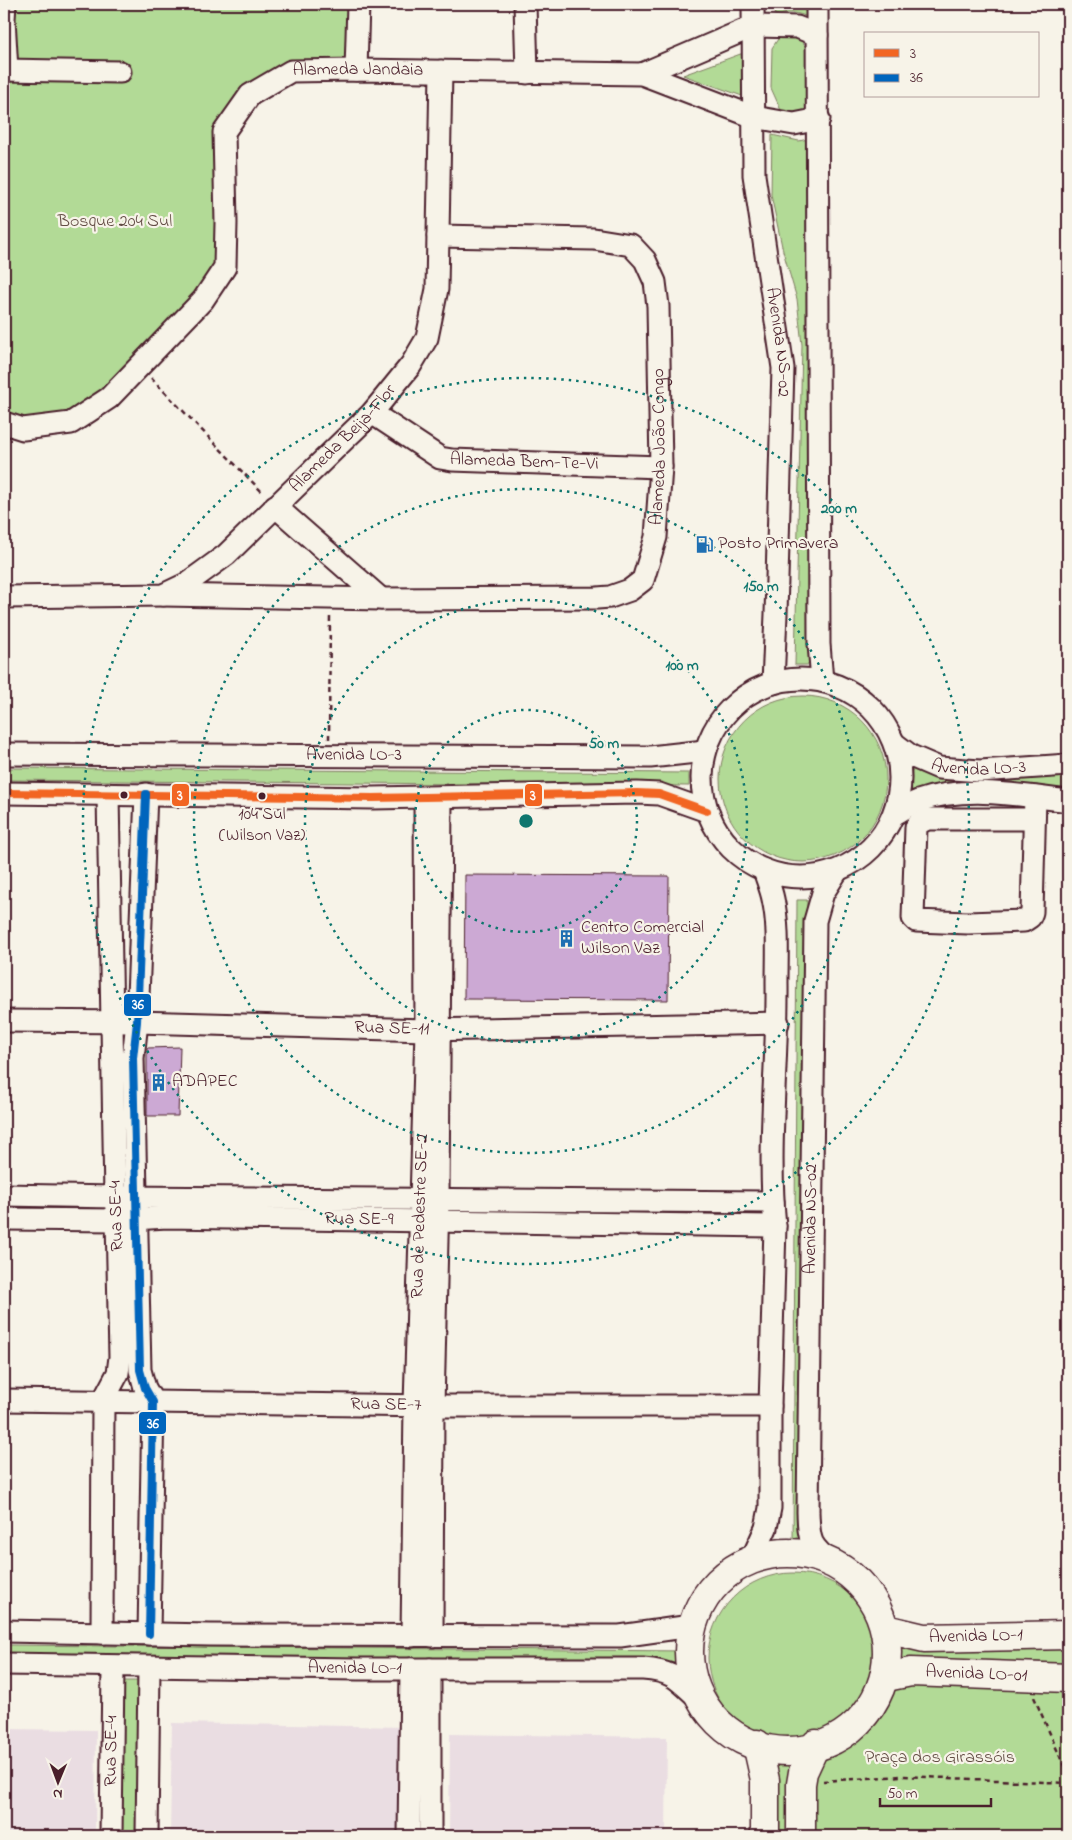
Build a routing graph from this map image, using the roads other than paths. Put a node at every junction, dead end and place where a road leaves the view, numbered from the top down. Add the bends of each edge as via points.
1 (5, 4) edge
2 (358, 4) edge
3 (525, 4) edge
4 (754, 4) edge
5 (817, 4) edge
6 (754, 26) junction
7 (817, 35) junction
8 (5, 70) edge
9 (356, 70) junction
10 (441, 71) junction
11 (120, 72) dead end
12 (527, 73) junction
13 (642, 74) junction
14 (754, 117) junction
15 (819, 119) junction
16 (438, 236) junction
17 (372, 413) junction
18 (4, 423) edge
19 (661, 467) junction
20 (275, 506) junction
21 (163, 595) junction
22 (4, 597) edge
23 (380, 599) junction
24 (822, 681) junction
25 (773, 683) junction
26 (895, 744) junction
27 (705, 751) junction
28 (4, 754) edge
29 (1068, 765) edge
30 (4, 794) edge
31 (108, 794) junction
32 (146, 794) junction
33 (433, 797) junction
34 (1034, 797) junction
35 (1068, 801) edge
36 (707, 811) junction
37 (894, 814) junction
38 (1034, 819) junction
39 (764, 870) junction
40 (837, 871) junction
41 (4, 1021) edge
42 (113, 1022) junction
43 (137, 1022) junction
44 (778, 1023) junction
45 (433, 1030) junction
46 (4, 1194) edge
47 (125, 1197) junction
48 (430, 1199) junction
49 (772, 1202) junction
50 (4, 1220) edge
51 (126, 1220) junction
52 (429, 1222) junction
53 (775, 1226) junction
54 (4, 1400) edge
55 (103, 1401) junction
56 (153, 1402) junction
57 (424, 1405) junction
58 (770, 1406) junction
59 (751, 1561) junction
60 (833, 1564) junction
61 (691, 1626) junction
62 (886, 1629) junction
63 (4, 1632) edge
64 (102, 1633) junction
65 (149, 1634) junction
66 (1068, 1634) edge
67 (422, 1636) junction
68 (4, 1664) edge
69 (113, 1667) junction
70 (149, 1667) junction
71 (420, 1669) junction
72 (886, 1677) junction
73 (1068, 1678) edge
74 (697, 1697) junction
75 (757, 1744) junction
76 (816, 1744) junction
77 (111, 1836) edge
78 (147, 1836) edge
79 (409, 1836) edge
80 (430, 1836) edge
81 (765, 1836) edge
82 (801, 1836) edge

1 - 8 street
2 - 9 street
3 - 12 street
4 - 6 street, Avenida NS-02
5 - 7 street
6 - 7 street, Alameda Jandaia via 797,27
6 - 13 street, Alameda Jandaia
6 - 14 street, Avenida NS-02
7 - 15 street
8 - 11 street
9 - 10 street, Alameda Jandaia
9 - 18 street, Alameda Jandaia via 290,72 250,95 224,132 224,267 203,300 109,398 71,423 22,429
10 - 12 street, Alameda Jandaia
10 - 16 street, Alameda Beija-Flor
12 - 13 street, Alameda Jandaia
13 - 14 street, Alameda Jandaia
14 - 15 street, Alameda Jandaia via 794,124
14 - 25 street, Avenida NS-02 via 754,175 783,368
15 - 24 street via 819,644
16 - 17 street, Alameda Beija-Flor via 437,289 427,338 411,365
16 - 19 street, Alameda João Congo via 594,239 630,245 645,260 655,282 658,306
17 - 19 street, Alameda Bem-Te-Vi via 440,458
17 - 20 street, Alameda Beija-Flor
19 - 23 street, Alameda João Congo via 656,537 649,565 643,580 630,590 597,598
20 - 21 street, Alameda Beija-Flor via 226,555 186,584
20 - 23 street
21 - 22 street, Alameda Beija-Flor
21 - 23 street, Alameda João Congo
24 - 25 street via 797,679
24 - 26 street via 853,693 878,715
25 - 27 street via 743,698 719,722
26 - 29 street, Avenida LO-3 via 911,756 938,768 980,771
26 - 37 street via 901,783
27 - 28 street, Avenida LO-3 via 650,757
27 - 36 street via 702,781
30 - 31 street
31 - 32 street
31 - 42 street, Rua SE-4
32 - 33 street
32 - 43 street, Rua SE-4
33 - 36 street via 658,794
33 - 45 street, Rua de Pedestre SE-2
34 - 35 street, Avenida LO-3
34 - 37 street, Avenida LO-3 via 955,793 917,801
34 - 38 street
36 - 39 street via 720,836 740,856
37 - 40 street via 881,838 861,858
38 - 38 street via 1030,917 1024,921 968,923 916,921 913,918 916,827 919,822
39 - 40 street via 800,877
39 - 44 street, Avenida NS-02 via 776,924
40 - 60 street, Avenida NS-02 via 823,893 815,921 808,1512 810,1541 816,1551
41 - 42 street, Rua SE-11
42 - 43 street, Rua SE-11
42 - 47 street, Rua SE-4
43 - 45 street, Rua SE-11
43 - 47 street, Rua SE-4
44 - 45 street, Rua SE-11
44 - 49 street, Avenida NS-02
45 - 48 street, Rua de Pedestre SE-2
46 - 47 street, Rua SE-9
47 - 48 street, Rua SE-9
47 - 51 street, Rua SE-4
48 - 49 street, Rua SE-9
48 - 52 street, Rua de Pedestre SE-2
49 - 53 street, Avenida NS-02
50 - 51 street, Rua SE-9
51 - 52 street, Rua SE-9 via 167,1217
51 - 55 street, Rua SE-4 via 118,1373
51 - 56 street, Rua SE-4 via 140,1370 144,1388
52 - 53 street, Rua SE-9
52 - 57 street, Rua de Pedestre SE-2
53 - 58 street, Avenida NS-02
54 - 55 street, Rua SE-7
55 - 56 street, Rua SE-7
55 - 64 street, Rua SE-4
56 - 57 street, Rua SE-7
56 - 65 street, Rua SE-4
57 - 58 street, Rua SE-7
57 - 67 street, Rua de Pedestre SE-2
58 - 59 street, Avenida NS-02 via 770,1508 766,1528
59 - 60 main road via 788,1554 806,1555
59 - 61 main road via 713,1586
60 - 62 main road via 867,1591
61 - 67 street, Avenida LO-1 via 620,1636
61 - 74 main road via 690,1674
62 - 66 main road, Avenida LO-1 via 924,1638
62 - 72 main road via 889,1653
63 - 64 street, Avenida LO-1
64 - 65 street, Avenida LO-1
65 - 67 street, Avenida LO-1
68 - 69 street, Avenida LO-1
69 - 70 street, Avenida LO-1
69 - 77 street, Rua SE-4
70 - 71 street, Avenida LO-1
70 - 78 street, Rua SE-4
71 - 74 street, Avenida LO-1 via 660,1670 676,1677
71 - 79 street
71 - 80 street
72 - 73 main road, Avenida LO-01 via 911,1672
72 - 76 main road via 876,1702 860,1724 838,1740
74 - 75 main road via 724,1731 743,1743
75 - 76 main road via 790,1748
75 - 81 main road via 765,1780
76 - 82 main road via 801,1784

